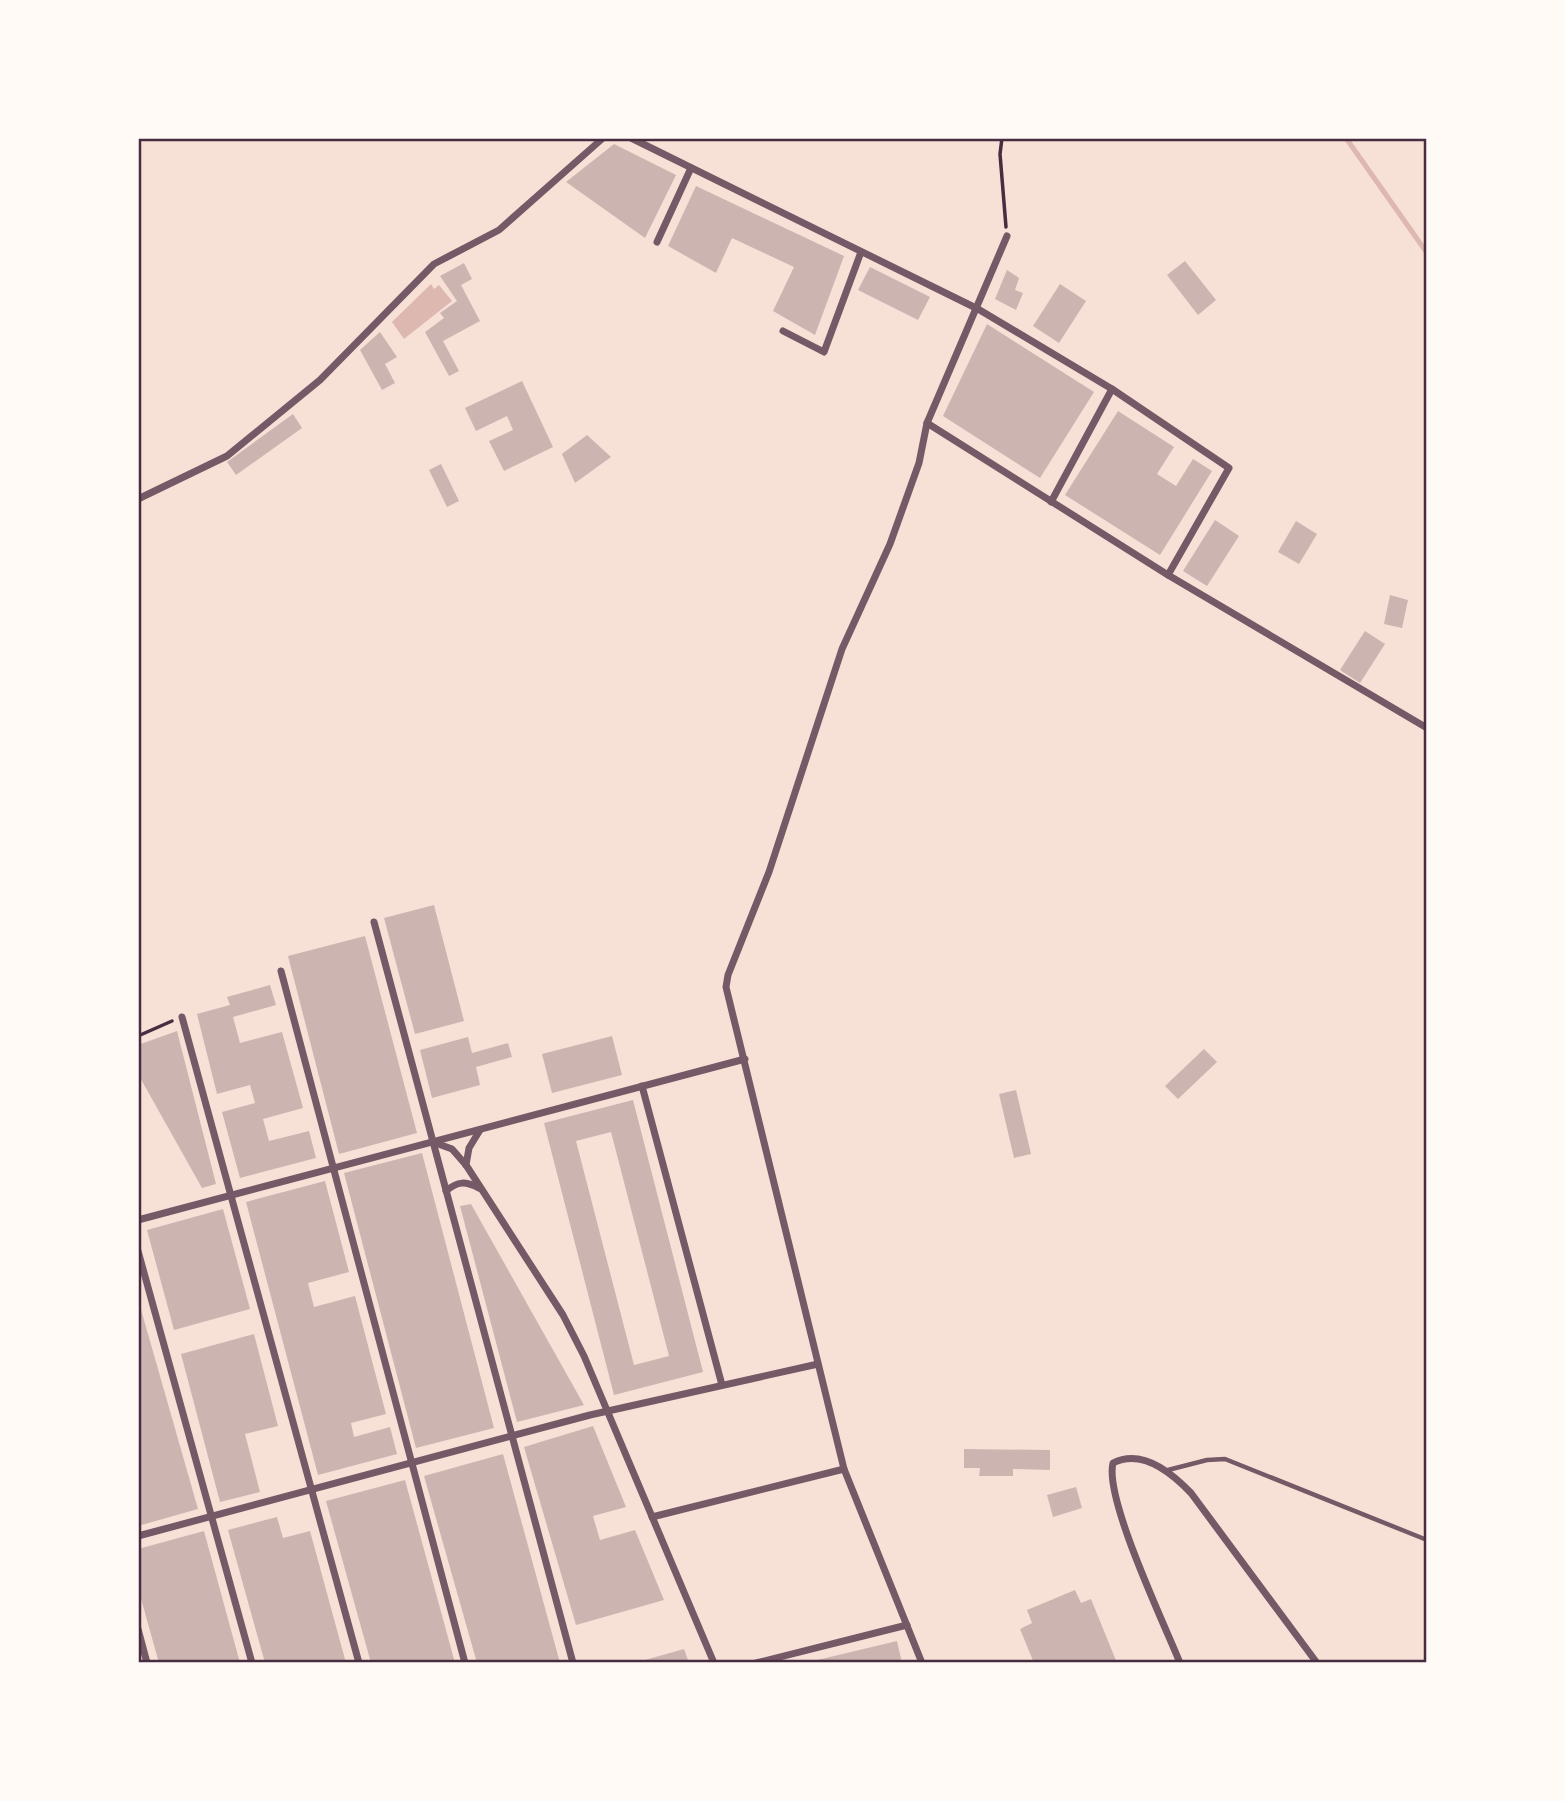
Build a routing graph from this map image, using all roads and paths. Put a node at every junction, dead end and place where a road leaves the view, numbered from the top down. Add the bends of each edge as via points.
1 (603, 138) edge
2 (631, 138) edge
3 (1002, 138) edge
4 (691, 168) junction
5 (1007, 236) joint
6 (657, 242) dead end
7 (861, 251) junction
8 (978, 309) junction
9 (783, 331) dead end
10 (1112, 389) junction
11 (927, 423) junction
12 (138, 499) edge
13 (1051, 502) junction
14 (1168, 575) junction
15 (1427, 728) edge
16 (374, 922) dead end
17 (281, 971) dead end
18 (182, 1017) joint
19 (138, 1036) edge
20 (745, 1059) junction
21 (642, 1086) junction
22 (480, 1129) junction
23 (433, 1142) junction
24 (466, 1165) junction
25 (333, 1166) junction
26 (480, 1188) junction
27 (446, 1191) junction
28 (231, 1194) junction
29 (138, 1220) edge
30 (138, 1251) edge
31 (818, 1364) junction
32 (722, 1385) junction
33 (607, 1411) junction
34 (510, 1436) junction
35 (411, 1462) junction
36 (844, 1469) junction
37 (1168, 1470) junction
38 (310, 1489) junction
39 (212, 1516) junction
40 (652, 1517) junction
41 (138, 1536) edge
42 (1427, 1540) edge
43 (907, 1625) junction
44 (138, 1629) edge
45 (148, 1663) edge
46 (252, 1663) edge
47 (359, 1663) edge
48 (465, 1663) edge
49 (573, 1663) edge
50 (714, 1663) edge
51 (756, 1663) edge
52 (922, 1663) edge
53 (1180, 1663) edge
54 (1317, 1663) edge

1 - 12 street via 499,230 434,264 320,380 227,456
2 - 4 street
3 - 5 path
4 - 6 street
4 - 7 street
5 - 8 street
7 - 8 street
7 - 9 street via 824,352
8 - 10 street
8 - 11 street
10 - 13 street
10 - 14 street via 1229,468
11 - 13 street
11 - 20 street via 911,486 842,649 726,987
13 - 14 street
14 - 15 street
16 - 23 street
17 - 25 street
18 - 19 path
18 - 28 street
20 - 21 street
20 - 31 street
21 - 22 street
21 - 32 street
22 - 23 street
22 - 24 street via 469,1147
23 - 24 street via 452,1149
23 - 25 street
23 - 27 street
24 - 26 street
25 - 28 street
25 - 35 street
26 - 27 street via 457,1182
26 - 33 street via 564,1315
27 - 34 street
28 - 29 street
28 - 38 street
30 - 39 street
31 - 32 street
31 - 36 street
32 - 33 street
33 - 34 street
33 - 40 street
34 - 35 street
34 - 49 street
35 - 38 street
35 - 48 street
36 - 40 street
36 - 43 street
37 - 42 lane via 1225,1459
37 - 53 street via 1145,1461 1121,1459 1113,1463 1110,1473 1121,1516
37 - 54 street via 1191,1493
38 - 39 street
38 - 47 street
39 - 41 street
39 - 46 street
40 - 50 street
43 - 51 street
43 - 52 street
44 - 45 street

